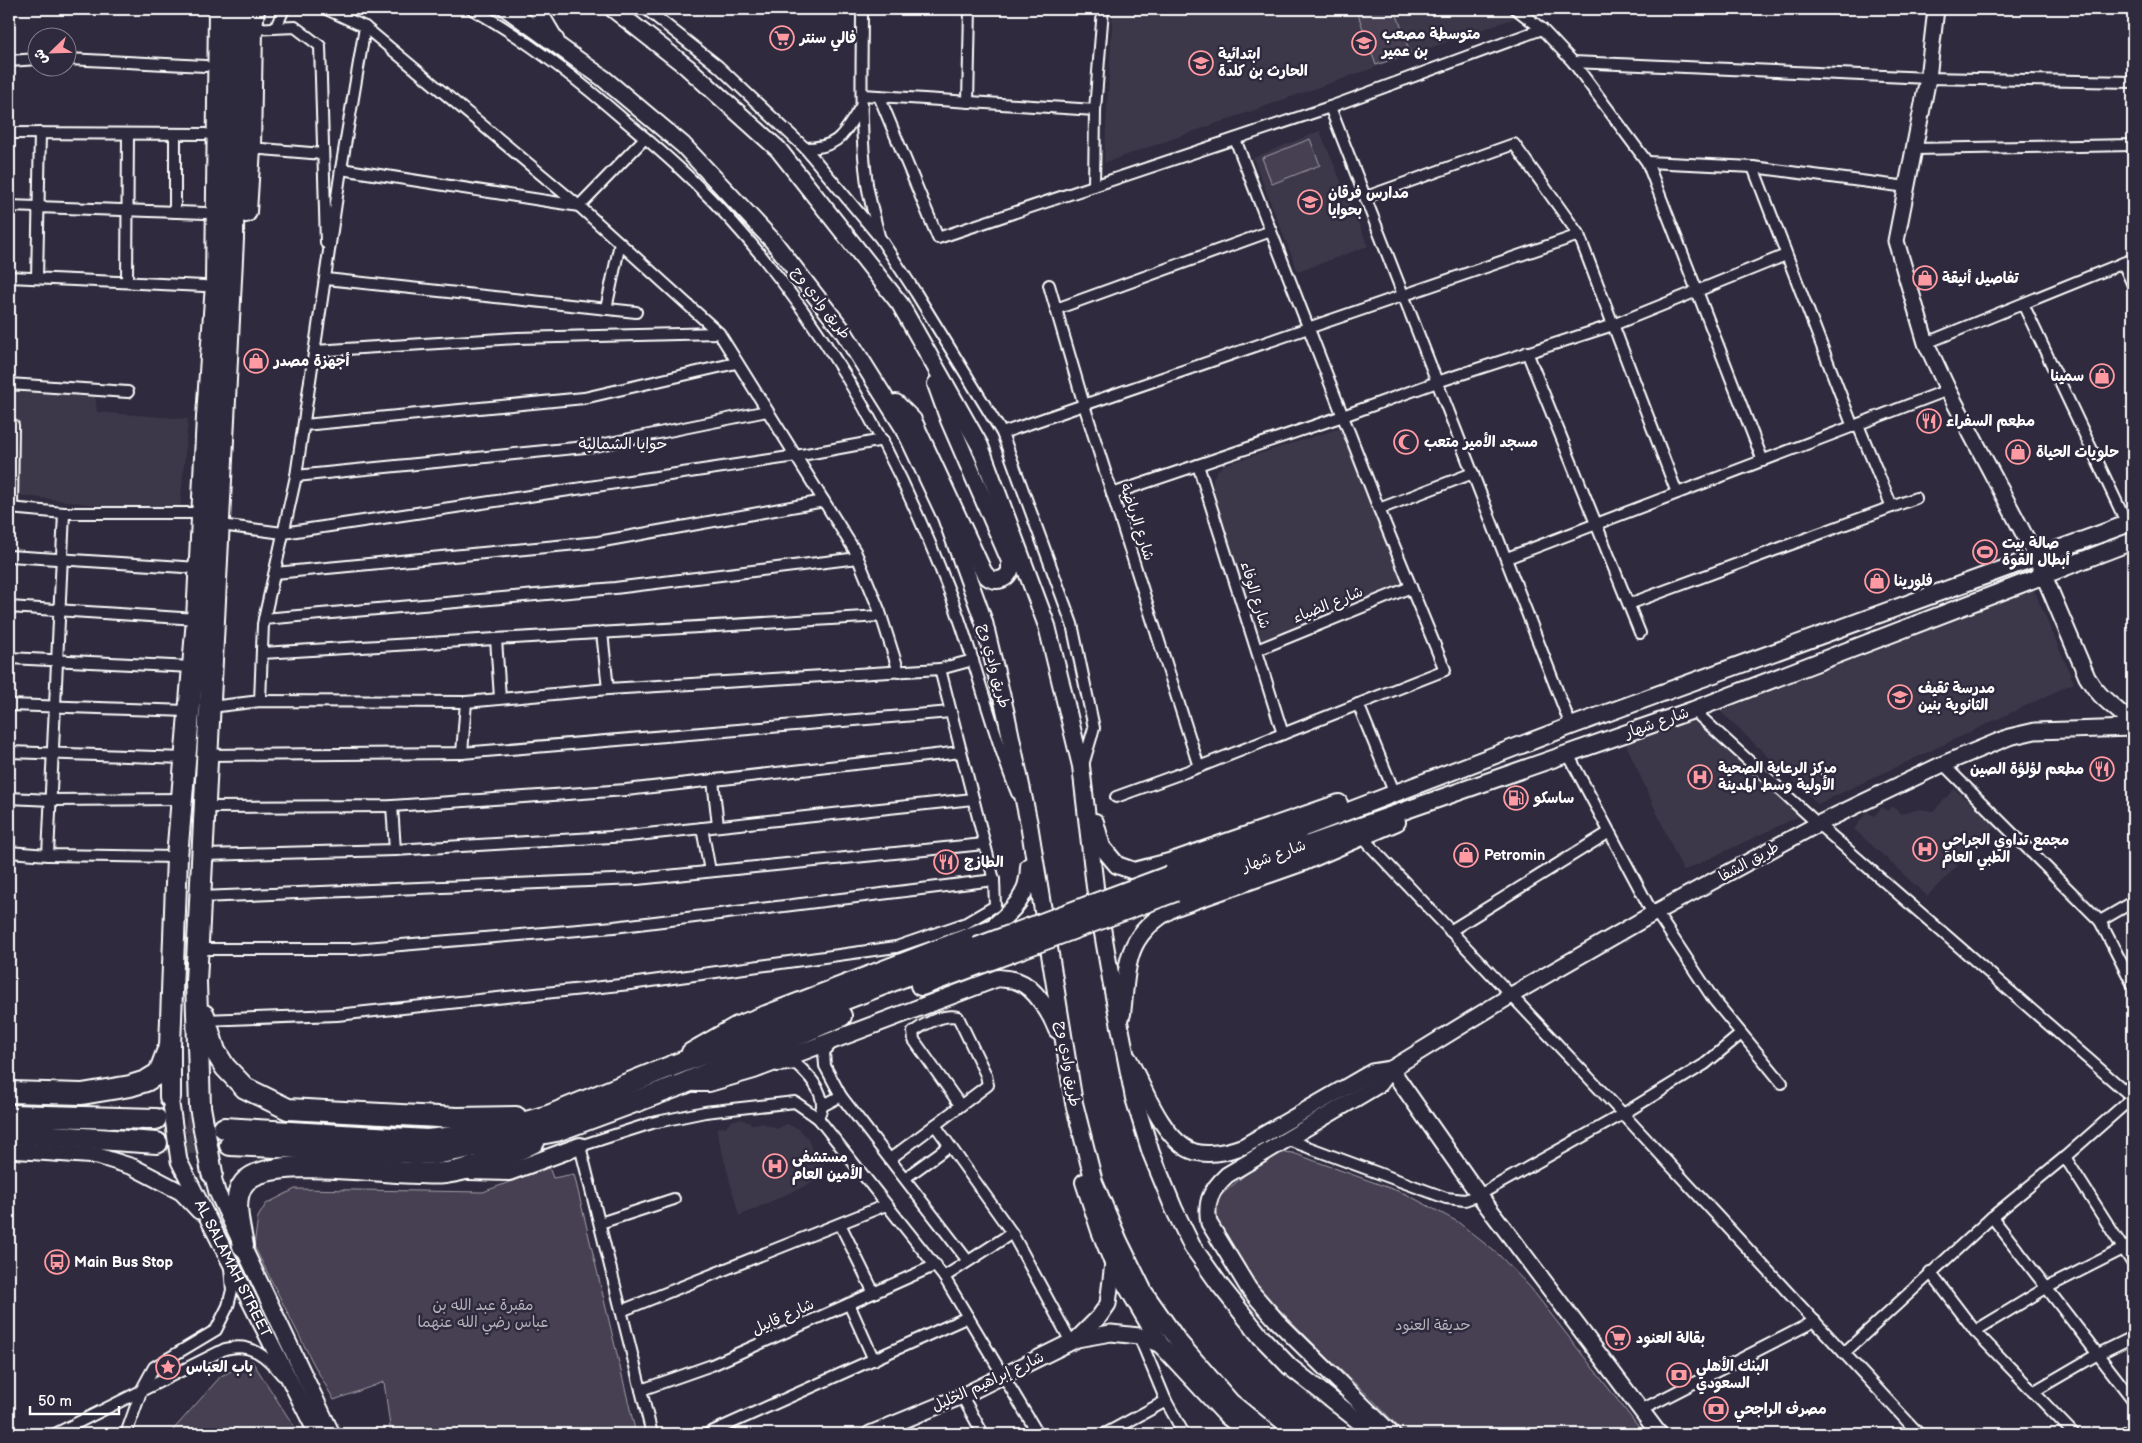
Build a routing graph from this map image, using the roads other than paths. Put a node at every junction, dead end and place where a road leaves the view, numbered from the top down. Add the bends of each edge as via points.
1 (205, 9) edge
2 (219, 9) edge
3 (235, 9) edge
4 (254, 9) edge
5 (284, 9) edge
6 (326, 9) edge
7 (472, 9) edge
8 (507, 9) edge
9 (537, 9) edge
10 (613, 9) edge
11 (646, 9) edge
12 (862, 9) edge
13 (970, 9) edge
14 (1103, 9) edge
15 (1516, 9) edge
16 (1936, 9) edge
17 (276, 27) junction
18 (365, 27) junction
19 (252, 29) junction
20 (1542, 29) junction
21 (560, 47) junction
22 (28, 60) edge
23 (78, 60) edge
24 (9, 61) edge
25 (1573, 62) junction
26 (205, 66) junction
27 (1928, 78) junction
28 (2133, 82) edge
29 (879, 96) junction
30 (862, 100) junction
31 (968, 102) junction
32 (1330, 107) junction
33 (1094, 110) junction
34 (9, 133) edge
35 (40, 133) junction
36 (128, 134) junction
37 (175, 134) junction
38 (205, 134) junction
39 (645, 138) junction
40 (1234, 139) junction
41 (2133, 144) edge
42 (250, 148) junction
43 (805, 148) junction
44 (1914, 149) junction
45 (324, 154) junction
46 (1647, 162) junction
47 (1753, 168) junction
48 (341, 170) junction
49 (1094, 186) junction
50 (1907, 187) junction
51 (1366, 197) junction
52 (9, 206) edge
53 (580, 206) junction
54 (38, 207) junction
55 (129, 210) junction
56 (175, 212) junction
57 (205, 213) junction
58 (1271, 231) junction
59 (1579, 235) junction
60 (880, 238) junction
61 (620, 243) junction
62 (1786, 255) junction
63 (2133, 259) edge
64 (232, 262) junction
65 (2123, 263) junction
66 (327, 275) junction
67 (9, 277) edge
68 (38, 278) junction
69 (127, 282) junction
70 (210, 285) junction
71 (2133, 285) edge
72 (1049, 286) dead end
73 (1698, 291) junction
74 (1404, 295) junction
75 (2023, 304) junction
76 (606, 309) junction
77 (1056, 309) junction
78 (636, 312) dead end
79 (1613, 325) junction
80 (1309, 328) junction
81 (719, 333) junction
82 (1926, 343) junction
83 (923, 345) junction
84 (315, 352) junction
85 (1527, 352) junction
86 (736, 363) junction
87 (1437, 382) junction
88 (9, 384) edge
89 (876, 384) junction
90 (1948, 390) junction
91 (128, 392) dead end
92 (1084, 405) junction
93 (767, 410) junction
94 (1343, 416) junction
95 (9, 425) edge
96 (304, 425) junction
97 (1856, 426) junction
98 (1002, 433) junction
99 (883, 440) junction
100 (796, 456) junction
101 (1764, 461) junction
102 (1198, 465) junction
103 (1473, 472) junction
104 (296, 476) junction
105 (1678, 493) junction
106 (1112, 494) junction
107 (1916, 498) dead end
108 (824, 501) junction
109 (1892, 507) junction
110 (10, 508) edge
111 (1379, 509) junction
112 (64, 512) junction
113 (202, 513) junction
114 (2130, 523) edge
115 (1597, 524) junction
116 (220, 525) junction
117 (284, 533) junction
118 (2133, 541) edge
119 (9, 556) edge
120 (2036, 557) junction
121 (858, 558) junction
122 (1506, 558) junction
123 (62, 560) junction
124 (199, 568) junction
125 (275, 573) junction
126 (2043, 576) junction
127 (1411, 587) junction
128 (1629, 604) junction
129 (9, 607) edge
130 (59, 610) junction
131 (881, 616) junction
132 (197, 619) junction
133 (264, 619) junction
134 (602, 632) junction
135 (1640, 633) dead end
136 (496, 639) junction
137 (1257, 650) junction
138 (262, 653) junction
139 (9, 658) edge
140 (57, 660) junction
141 (972, 660) junction
142 (192, 667) junction
143 (940, 669) junction
144 (899, 672) junction
145 (608, 689) junction
146 (500, 698) junction
147 (260, 701) junction
148 (466, 702) junction
149 (1358, 704) junction
150 (9, 705) edge
151 (55, 707) junction
152 (211, 708) junction
153 (1693, 710) junction
154 (188, 711) junction
155 (951, 712) junction
156 (1571, 726) junction
157 (2133, 726) edge
158 (1283, 734) junction
159 (9, 752) edge
160 (961, 752) junction
161 (462, 753) junction
162 (53, 754) junction
163 (1568, 754) junction
164 (208, 755) junction
165 (185, 758) junction
166 (1943, 764) junction
167 (1199, 767) junction
168 (1083, 779) junction
169 (713, 780) junction
170 (1464, 789) junction
171 (1395, 794) junction
172 (1116, 797) dead end
173 (9, 798) edge
174 (182, 799) junction
175 (973, 799) junction
176 (51, 800) junction
177 (392, 806) junction
178 (206, 807) junction
179 (1029, 824) junction
180 (1818, 824) junction
181 (718, 826) junction
182 (702, 828) junction
183 (1608, 833) junction
184 (1299, 838) junction
185 (1363, 838) junction
186 (984, 844) junction
187 (396, 850) junction
188 (9, 852) edge
189 (48, 855) junction
190 (203, 855) junction
191 (177, 857) junction
192 (710, 872) junction
193 (994, 880) junction
194 (201, 897) junction
195 (2133, 902) edge
196 (1654, 913) junction
197 (2100, 921) junction
198 (1450, 930) junction
199 (199, 949) junction
200 (980, 955) junction
201 (196, 982) junction
202 (2133, 985) edge
203 (1510, 996) junction
204 (205, 1020) junction
205 (1120, 1029) junction
206 (1741, 1034) junction
207 (836, 1040) junction
208 (170, 1046) junction
209 (1126, 1052) junction
210 (1067, 1054) junction
211 (1391, 1069) junction
212 (754, 1070) junction
213 (654, 1073) junction
214 (1782, 1083) dead end
215 (683, 1084) junction
216 (9, 1092) edge
217 (841, 1096) junction
218 (170, 1097) joint
219 (2133, 1098) edge
220 (1074, 1103) junction
221 (960, 1105) junction
222 (822, 1106) junction
223 (1623, 1114) junction
224 (9, 1115) edge
225 (818, 1118) junction
226 (156, 1119) tunnel mouth
227 (552, 1124) junction
228 (935, 1125) junction
229 (9, 1133) edge
230 (227, 1137) tunnel mouth
231 (1286, 1138) junction
232 (157, 1144) tunnel mouth
233 (580, 1146) junction
234 (949, 1146) junction
235 (9, 1150) edge
236 (2065, 1157) junction
237 (890, 1159) junction
238 (212, 1173) joint
239 (444, 1173) junction
240 (904, 1178) junction
241 (1479, 1195) junction
242 (674, 1199) dead end
243 (886, 1205) junction
244 (1992, 1217) junction
245 (600, 1223) junction
246 (212, 1224) junction
247 (840, 1224) junction
248 (1012, 1233) junction
249 (243, 1246) junction
250 (2128, 1247) edge
251 (228, 1260) junction
252 (968, 1261) junction
253 (1113, 1263) junction
254 (2133, 1264) edge
255 (936, 1266) junction
256 (1930, 1272) junction
257 (944, 1277) junction
258 (2046, 1288) junction
259 (874, 1293) junction
260 (849, 1304) junction
261 (621, 1311) junction
262 (968, 1317) junction
263 (1815, 1321) junction
264 (1975, 1331) junction
265 (1139, 1336) junction
266 (2133, 1337) edge
267 (1074, 1341) junction
268 (1161, 1344) junction
269 (1844, 1353) junction
270 (2098, 1354) junction
271 (874, 1360) junction
272 (1003, 1376) junction
273 (142, 1389) junction
274 (641, 1390) junction
275 (2034, 1392) junction
276 (298, 1395) junction
277 (962, 1396) junction
278 (2133, 1400) edge
279 (1166, 1401) junction
280 (1641, 1410) junction
281 (2133, 1432) edge
282 (55, 1434) edge
283 (126, 1434) edge
284 (317, 1434) edge
285 (332, 1434) edge
286 (652, 1434) edge
287 (707, 1434) edge
288 (870, 1434) edge
289 (983, 1434) edge
290 (1038, 1434) edge
291 (1105, 1434) edge
292 (1184, 1434) edge
293 (1250, 1434) edge
294 (1270, 1434) edge
295 (1374, 1434) edge
296 (1392, 1434) edge
297 (1658, 1434) edge
298 (1919, 1434) edge
299 (2074, 1434) edge
300 (2128, 1434) edge

1 - 26 highway
2 - 70 highway
3 - 64 highway
4 - 19 highway
5 - 17 street
6 - 18 street
7 - 39 street via 525,42 588,88
8 - 21 main road, طريق وادي وج
9 - 21 main road
10 - 83 main road via 687,67 778,149 900,304
11 - 43 street via 718,66
12 - 30 street
13 - 31 street
14 - 33 street
15 - 20 street
16 - 27 street
17 - 19 street
17 - 45 street via 295,27 320,46
18 - 48 street
18 - 53 street
19 - 42 highway
20 - 25 street
20 - 32 street
21 - 89 main road, طريق وادي وج via 683,145 774,241 843,331
22 - 24 street
23 - 26 street
25 - 27 street
25 - 46 street
26 - 38 highway
27 - 28 street
27 - 44 street
29 - 30 street
29 - 31 street
29 - 49 street via 938,238
30 - 43 street via 843,134 832,144
30 - 60 street via 868,184
31 - 33 street
32 - 40 street
32 - 51 street
33 - 49 street
34 - 35 street
35 - 36 street
35 - 54 street
36 - 37 street
36 - 55 street
37 - 38 street
37 - 56 street
38 - 57 highway
39 - 53 street
39 - 99 street via 697,184 746,236 836,357
40 - 49 street
40 - 58 street
41 - 44 street
42 - 45 street
42 - 64 highway via 246,227
43 - 60 street
44 - 50 street
45 - 66 street
46 - 47 street
46 - 73 street
47 - 50 street
47 - 62 street
48 - 53 street
48 - 66 street
50 - 82 street via 1896,241
51 - 59 street via 1514,144
51 - 74 street
52 - 54 street
53 - 61 street
54 - 55 street
54 - 68 street
55 - 56 street
55 - 69 street
56 - 57 street
57 - 70 highway
58 - 77 street
58 - 80 street
59 - 74 street
59 - 79 street
60 - 98 street
61 - 76 street
61 - 81 street
62 - 73 street
62 - 97 street
63 - 65 street
64 - 116 highway
65 - 71 street
65 - 75 street
66 - 76 street
66 - 84 street
67 - 68 street
68 - 69 street
69 - 70 street
70 - 113 highway
72 - 77 street, شارع الرياضة
73 - 79 street
73 - 101 street
74 - 80 street
74 - 87 street
75 - 82 street
75 - 114 street
76 - 78 street
77 - 92 street, شارع الرياضة
79 - 85 street
79 - 105 street
80 - 92 street
80 - 94 street
81 - 84 street via 517,338
81 - 86 street
82 - 90 street
83 - 89 main road via 948,420 1010,561 1010,571 1004,578 995,580 986,576 914,420
83 - 168 main road via 980,446 1018,547 1046,626
84 - 96 street
85 - 87 street
85 - 115 street
86 - 93 street
86 - 96 street via 584,398
87 - 94 street
87 - 103 street
88 - 91 street
89 - 179 main road, طريق وادي وج via 905,430 946,517 984,622
90 - 97 street
90 - 120 street
92 - 98 street
92 - 106 street, شارع الرياضة
93 - 100 street
93 - 104 street via 595,446
94 - 102 street
94 - 111 street
95 - 110 street via 13,426
96 - 104 street
97 - 101 street
97 - 109 street
98 - 168 street via 1072,624 1094,728
99 - 100 street
99 - 141 street via 947,583
100 - 108 street
100 - 117 street
101 - 105 street
102 - 106 street
102 - 137 street, شارع الوفاء
103 - 111 street
103 - 122 street
104 - 117 street
105 - 115 street
106 - 167 street, شارع الرياضة
107 - 109 street
108 - 121 street
108 - 125 street via 598,542
109 - 128 street
110 - 112 street
111 - 127 street
112 - 113 street
112 - 123 street
113 - 124 highway
114 - 120 main road, شارع شهار
115 - 122 street
115 - 128 street
116 - 117 street
116 - 152 highway
117 - 125 street
118 - 126 main road, شارع شهار
119 - 123 street
120 - 126 street
120 - 156 main road, شارع شهار
121 - 131 street
121 - 133 street via 616,588
122 - 156 street
123 - 124 street
123 - 130 street
124 - 132 highway
125 - 133 street
126 - 153 main road, شارع شهار
126 - 157 street via 2087,677 2096,692
127 - 137 street, شارع الضياء
127 - 149 street via 1446,670
128 - 135 street
129 - 130 street
130 - 132 street
130 - 140 street
131 - 134 street
131 - 144 street
132 - 142 highway
133 - 138 street
134 - 136 street
134 - 145 street
136 - 138 street
136 - 146 street
137 - 158 street, شارع الوفاء
138 - 147 street
139 - 140 street
140 - 142 street
140 - 151 street
141 - 143 street
141 - 179 street via 1004,763
142 - 154 highway
143 - 144 street
143 - 155 street
144 - 145 street
145 - 146 street
146 - 148 street
147 - 148 street
147 - 152 street
148 - 161 street
149 - 158 street
149 - 171 street
150 - 151 street
151 - 154 street
151 - 162 street
152 - 164 highway
153 - 163 main road, شارع شهار
153 - 180 street
154 - 165 highway
155 - 160 street
155 - 161 street
156 - 171 main road, شارع شهار
157 - 166 street, طريق الشفا via 2036,731 2009,737
158 - 167 street
159 - 162 street
160 - 169 street
160 - 175 street
161 - 164 street
162 - 165 street
162 - 176 street
163 - 170 main road, شارع شهار
163 - 183 street
164 - 178 highway
165 - 174 highway
166 - 180 street, طريق الشفا
166 - 197 street
167 - 172 street
168 - 171 main road via 1102,847 1117,865 1134,871 1178,859 1380,789
168 - 205 main road via 1095,887
169 - 177 street via 626,790
169 - 181 street
170 - 184 main road, شارع شهار
170 - 185 main road
171 - 184 main road, شارع شهار
173 - 176 street
174 - 176 street
174 - 191 highway
175 - 181 street
175 - 186 street
176 - 189 street
177 - 178 street
177 - 187 street
178 - 190 highway
179 - 210 main road, طريق وادي وج
179 - 213 main road via 1029,881 1012,911 993,927 737,1025
180 - 196 street, طريق الشفا
180 - 219 street
181 - 182 street
182 - 187 street via 628,836
182 - 192 street
183 - 196 street
183 - 198 street
184 - 200 highway, bridge
185 - 198 street
185 - 205 main road via 1173,908 1155,919 1142,930 1130,953
186 - 192 street
186 - 193 street
187 - 190 street
188 - 189 street
189 - 191 street
190 - 194 highway
191 - 208 highway
192 - 194 street via 637,879
193 - 199 street via 614,927 354,949
193 - 204 street via 995,906 966,923 896,947 630,984 357,1013
194 - 199 highway
195 - 197 street
196 - 203 street, طريق الشفا
196 - 206 street
197 - 202 street
198 - 203 street
199 - 201 highway
200 - 213 highway
200 - 215 highway
201 - 204 highway
201 - 238 highway via 200,1107
203 - 211 street, طريق الشفا
203 - 223 street
204 - 227 highway via 214,1050 225,1067 246,1088 288,1109
205 - 209 main road
206 - 214 street
206 - 223 street via 1704,1064
207 - 210 main road via 998,978 1019,982 1034,994 1051,1014
207 - 212 main road
207 - 217 street via 824,1052 823,1059
208 - 216 highway via 159,1073 130,1086 82,1094
208 - 218 highway
209 - 211 street via 1170,1132 1182,1145 1195,1152 1210,1154 1244,1146 1372,1072
209 - 295 main road via 1134,1098 1151,1153 1192,1246 1218,1284 1290,1367
210 - 220 main road, طريق وادي وج
211 - 231 street via 1380,1084
211 - 241 street
212 - 215 main road via 709,1082
212 - 222 street via 796,1064 815,1084
213 - 227 highway
215 - 227 highway
217 - 222 street
217 - 237 street
218 - 246 street, AL SALAMAH STREET via 179,1161
219 - 236 street
220 - 253 main road via 1084,1180
220 - 294 main road, طريق وادي وج via 1094,1182 1144,1292 1179,1342 1231,1402
221 - 221 street via 988,1085 958,1017 951,1015 913,1032 914,1040
221 - 228 street
222 - 225 street
223 - 241 street
223 - 263 street
224 - 226 highway
225 - 233 street via 796,1102 705,1112 652,1123
225 - 243 street
227 - 230 highway via 426,1140
227 - 239 highway via 498,1160
228 - 234 street
228 - 237 street
229 - 232 highway
231 - 241 street via 1446,1198 1465,1200
231 - 296 street via 1215,1186 1208,1198 1209,1223 1249,1288 1276,1320
233 - 239 main road via 509,1172
233 - 245 street
234 - 240 street
234 - 248 street
235 - 246 street via 98,1156 133,1167 181,1192
236 - 244 street
236 - 250 street
237 - 240 street
238 - 249 street, AL SALAMAH STREET via 217,1192
239 - 249 highway via 314,1167 265,1171 244,1183 237,1195
240 - 252 street
241 - 280 street
242 - 245 street
243 - 247 street
243 - 255 street
244 - 256 street
244 - 258 street
245 - 261 street
246 - 251 street, AL SALAMAH STREET
247 - 259 street
247 - 261 street
248 - 252 street
248 - 267 street
249 - 285 street, AL SALAMAH STREET
250 - 254 street
250 - 258 street
251 - 273 street via 232,1290 216,1330 154,1367
251 - 276 street, AL SALAMAH STREET
252 - 257 street
253 - 267 street via 1108,1304
253 - 268 main road
255 - 257 street
255 - 259 street, شارع قابيل
256 - 264 street
256 - 269 street
257 - 262 street
258 - 264 street
258 - 270 street
259 - 260 street, شارع قابيل
260 - 271 street
260 - 274 street, شارع قابيل via 712,1365
261 - 274 street
262 - 271 street
262 - 272 street
263 - 269 street
263 - 280 street
264 - 275 street
265 - 267 street via 1111,1333
265 - 268 street
265 - 279 street
266 - 270 street
267 - 272 street, شارع إبراهيم الخليل
268 - 293 main road via 1228,1417
269 - 298 street
270 - 275 street
270 - 278 street
271 - 287 street
272 - 277 street, شارع إبراهيم الخليل
272 - 290 street
273 - 276 street via 236,1346 251,1348 270,1361
273 - 282 street
273 - 283 street
274 - 286 street
275 - 299 street
276 - 284 street, AL SALAMAH STREET
277 - 288 street, شارع إبراهيم الخليل
277 - 289 street
279 - 291 street
279 - 292 street
280 - 297 street
281 - 300 street

